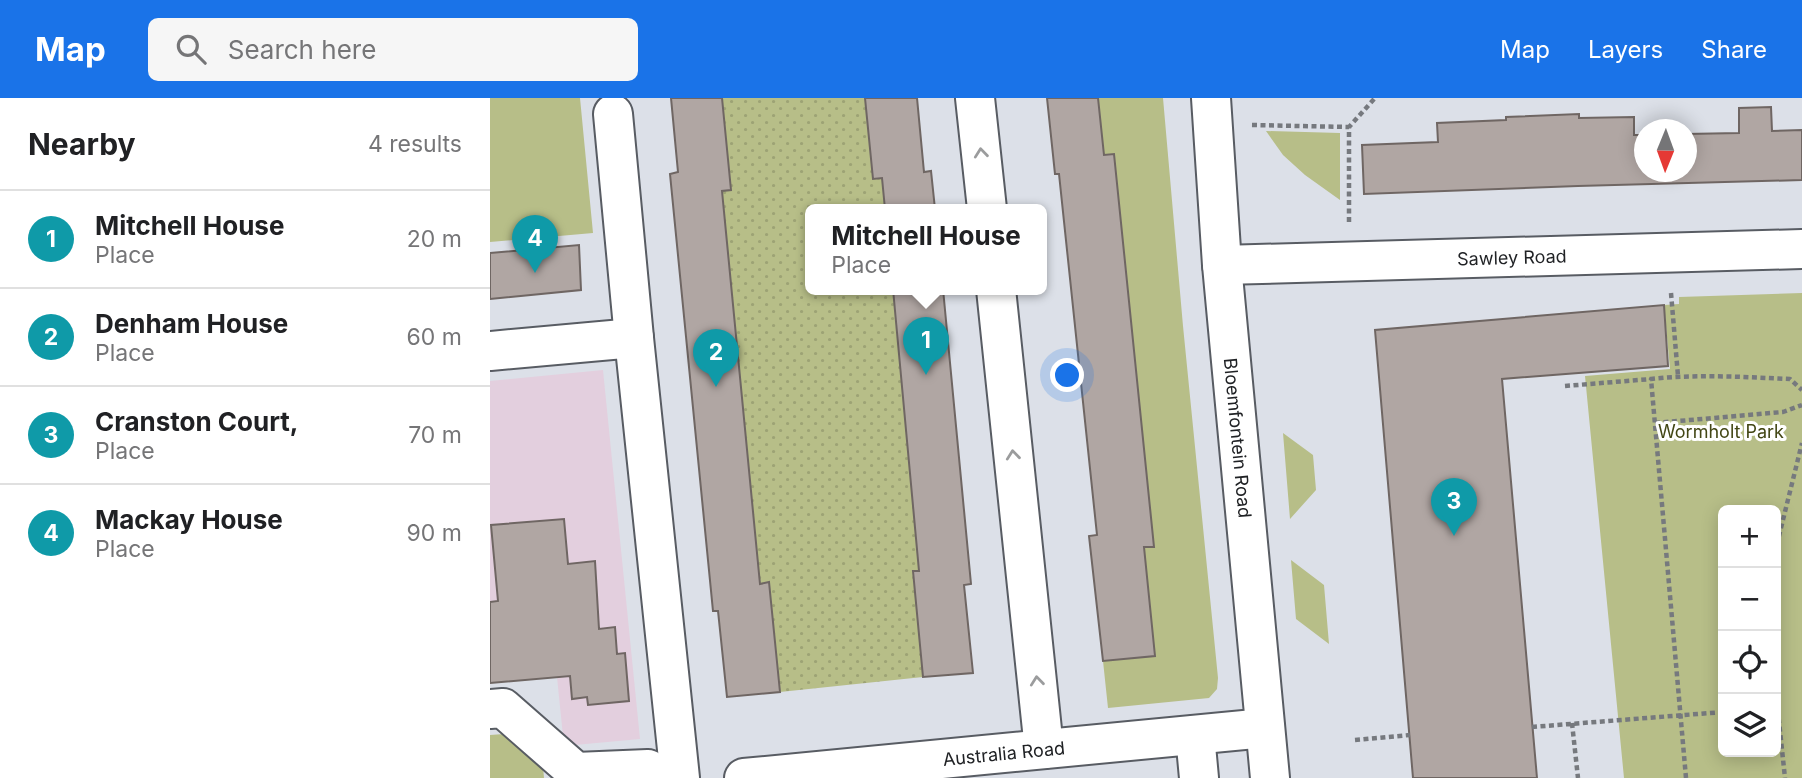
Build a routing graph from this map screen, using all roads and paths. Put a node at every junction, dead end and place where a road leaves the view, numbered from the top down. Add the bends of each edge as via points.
1 (975, 98) edge
2 (1211, 98) edge
3 (1375, 98) edge
4 (613, 114) dead end
5 (1251, 125) dead end
6 (1349, 127) junction
7 (986, 204) edge
8 (1349, 230) dead end
9 (1802, 249) edge
10 (1222, 265) junction
11 (1671, 291) dead end
12 (997, 295) edge
13 (634, 338) junction
14 (490, 351) edge
15 (1678, 376) junction
16 (1651, 379) junction
17 (1565, 386) dead end
18 (1802, 390) edge
19 (1802, 405) edge
20 (1655, 423) junction
21 (1802, 443) edge
22 (1777, 568) edge
23 (490, 709) edge
24 (1718, 712) edge
25 (1681, 715) junction
26 (1572, 723) junction
27 (1532, 727) dead end
28 (1265, 728) junction
29 (1195, 735) junction
30 (1410, 735) dead end
31 (1355, 740) dead end
32 (1781, 743) edge
33 (1051, 759) edge
34 (649, 778) edge
35 (680, 778) edge
36 (744, 778) edge
37 (1199, 778) edge
38 (1270, 778) edge
39 (1578, 778) edge
40 (1686, 778) edge
41 (1785, 778) edge

7 -> 1 street
2 - 10 street, Bloemfontein Road
3 - 6 path
4 - 13 street
5 - 6 path
6 - 8 path
9 - 10 street, Sawley Road
10 - 28 street, Bloemfontein Road
11 - 15 path
33 -> 12 street
13 - 14 street
13 - 35 street
15 - 16 path
15 - 18 path via 1790,379
16 - 17 path
16 - 20 path
19 - 20 path via 1783,412
20 - 25 path
21 - 22 path via 1779,536
23 - 34 street via 503,708 576,772 648,769
24 - 25 path
25 - 26 path
25 - 40 path
26 - 27 path
26 - 39 path
28 - 29 street, Australia Road
28 - 38 street, Bloemfontein Road
29 - 33 street, Australia Road
29 - 37 street
30 - 31 path
32 - 41 path
33 - 36 street, Australia Road

